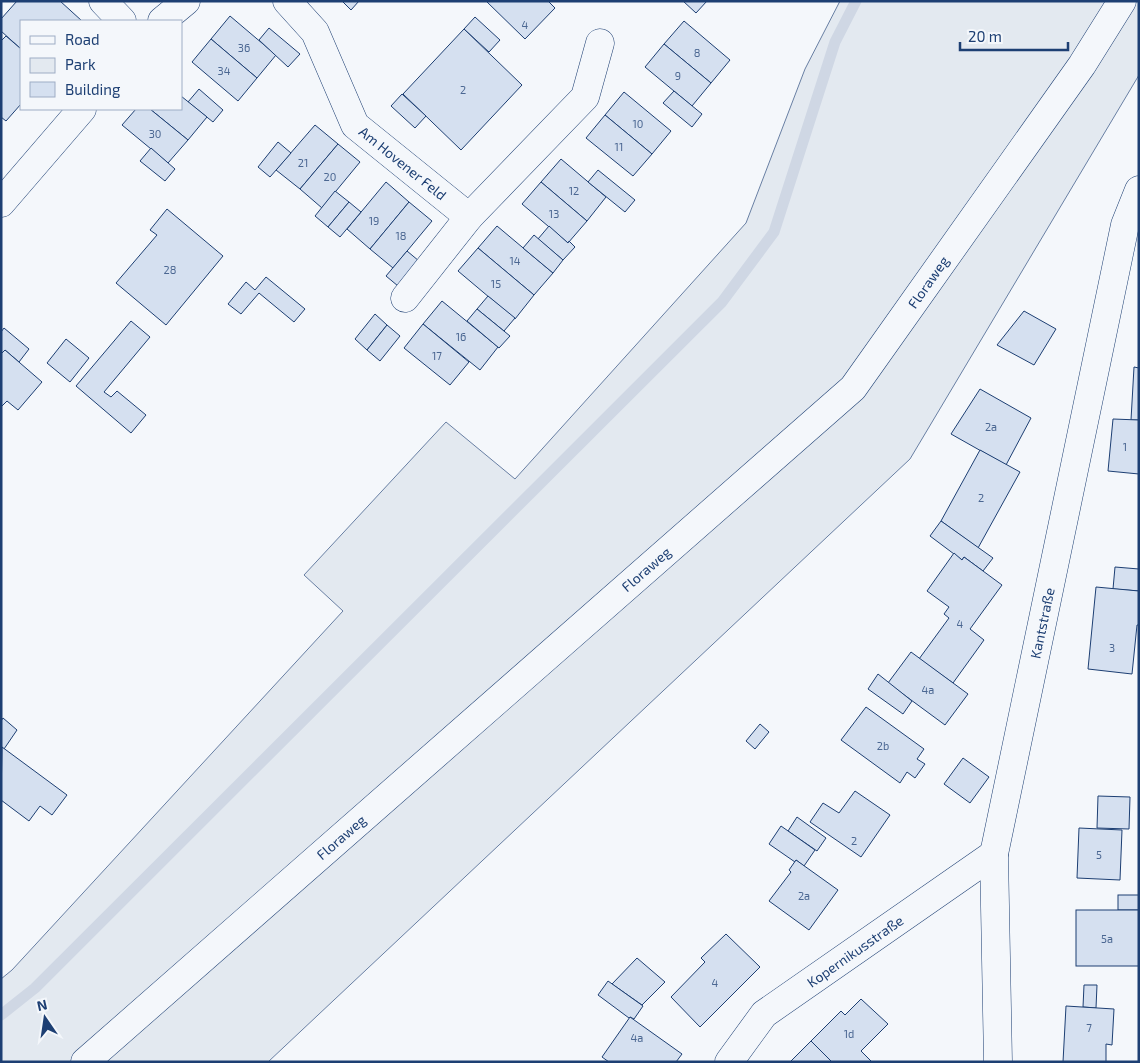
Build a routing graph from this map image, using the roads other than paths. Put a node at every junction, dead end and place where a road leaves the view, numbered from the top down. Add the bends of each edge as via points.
1 (103, 1) edge
2 (186, 1) edge
3 (287, 1) edge
4 (1122, 1) edge
5 (121, 20) edge
6 (163, 20) edge
7 (600, 43) dead end
8 (81, 110) edge
9 (1139, 190) edge
10 (1, 204) edge
11 (469, 216) junction
12 (405, 298) dead end
13 (994, 854) junction
14 (85, 1062) edge
15 (729, 1062) edge
16 (998, 1062) edge

1 - 5 street
2 - 6 street
3 - 11 street, Am Hovener Feld via 315,32 355,124
4 - 14 street, Floraweg via 1082,65 853,388
7 - 11 street via 585,97
8 - 10 street
9 - 13 street, Kantstraße via 1125,225
11 - 12 street
13 - 15 street, Kopernikusstraße via 764,1014
13 - 16 street, Kantstraße

